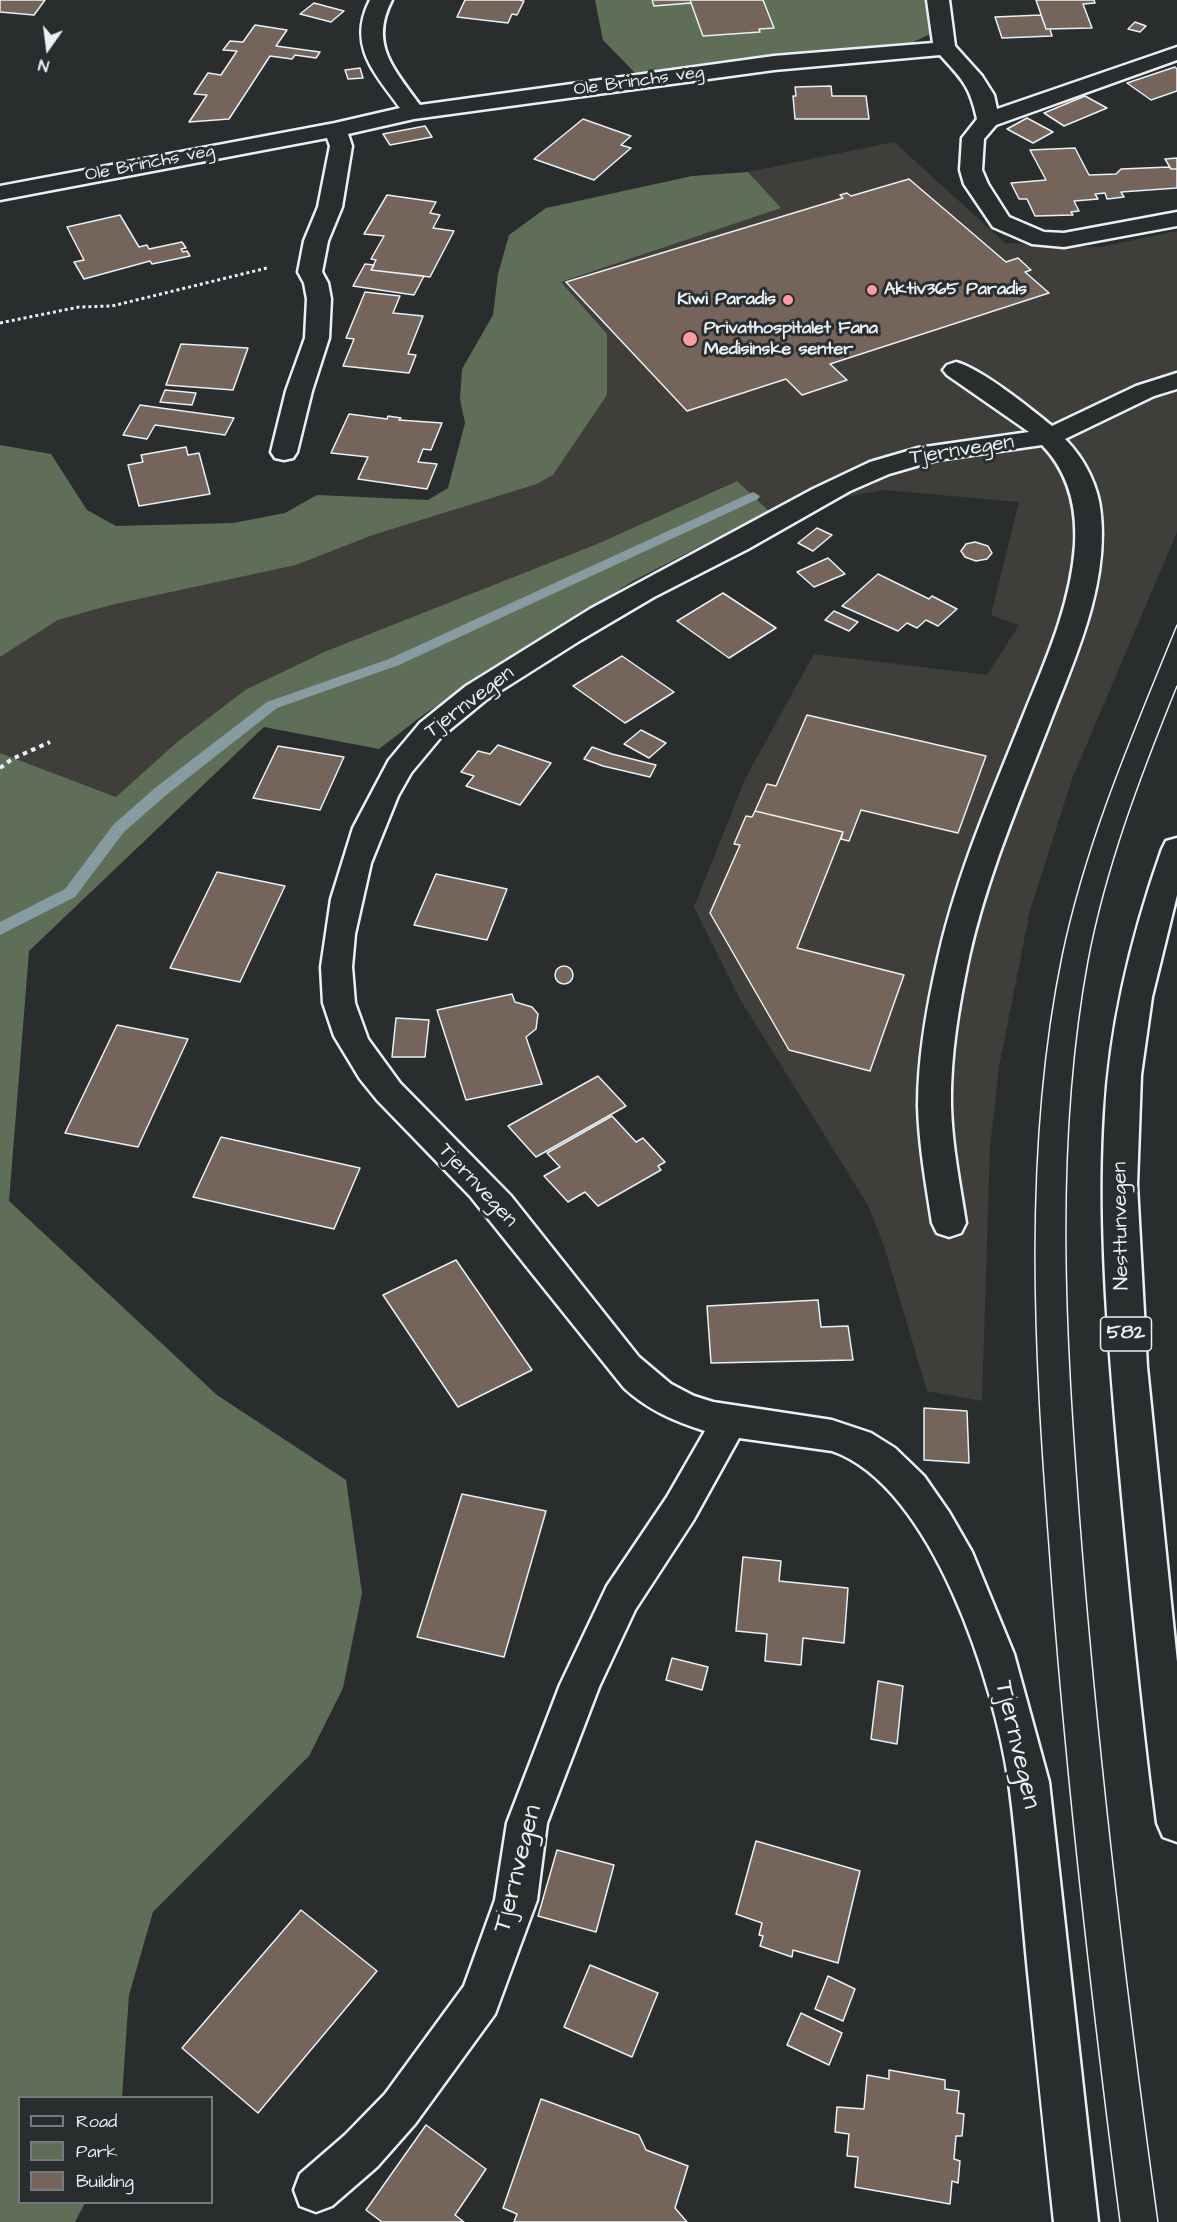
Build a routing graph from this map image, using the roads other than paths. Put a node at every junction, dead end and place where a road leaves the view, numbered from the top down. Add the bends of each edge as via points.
1 (381, 0) edge
2 (939, 0) edge
3 (945, 48) junction
4 (1177, 53) edge
5 (414, 112) junction
6 (988, 120) junction
7 (335, 130) junction
8 (0, 193) edge
9 (1177, 219) edge
10 (956, 370) dead end
11 (1177, 381) edge
12 (1049, 436) junction
13 (284, 452) dead end
14 (1177, 849) edge
15 (949, 1223) dead end
16 (729, 1422) junction
17 (1177, 1823) edge
18 (316, 2190) dead end
19 (1076, 2222) edge

1 - 5 street via 368,26 369,38 384,70
2 - 3 street
3 - 5 street, Ole Brinchs veg via 774,63
3 - 6 street via 983,94
4 - 6 street
5 - 7 street, Ole Brinchs veg
6 - 9 street via 973,138 971,170 1001,222 1040,239 1064,240
7 - 8 street, Ole Brinchs veg
7 - 13 street via 341,146 330,207 310,272 319,299 317,338
10 - 12 street
11 - 12 street, Tjernvegen via 1145,390
12 - 15 street via 1072,465 1088,511 1081,594 1070,634 964,915 948,989 935,1088 937,1150
12 - 16 street, Tjernvegen via 937,451 871,470 587,624 484,689 427,733 400,766 363,845 347,895 337,979 343,1017 358,1050 403,1107 494,1199 633,1374 671,1403
14 - 17 street, Nesttunvegen / 582 via 1155,915 1140,984 1120,1147 1124,1311 1152,1629
16 - 18 street, Tjernvegen via 680,1509 621,1598 580,1685 527,1823 516,1900 480,1999 400,2109 361,2151
16 - 19 street, Tjernvegen via 829,1435 874,1454 910,1488 941,1534 968,1588 1006,1691 1029,1782

